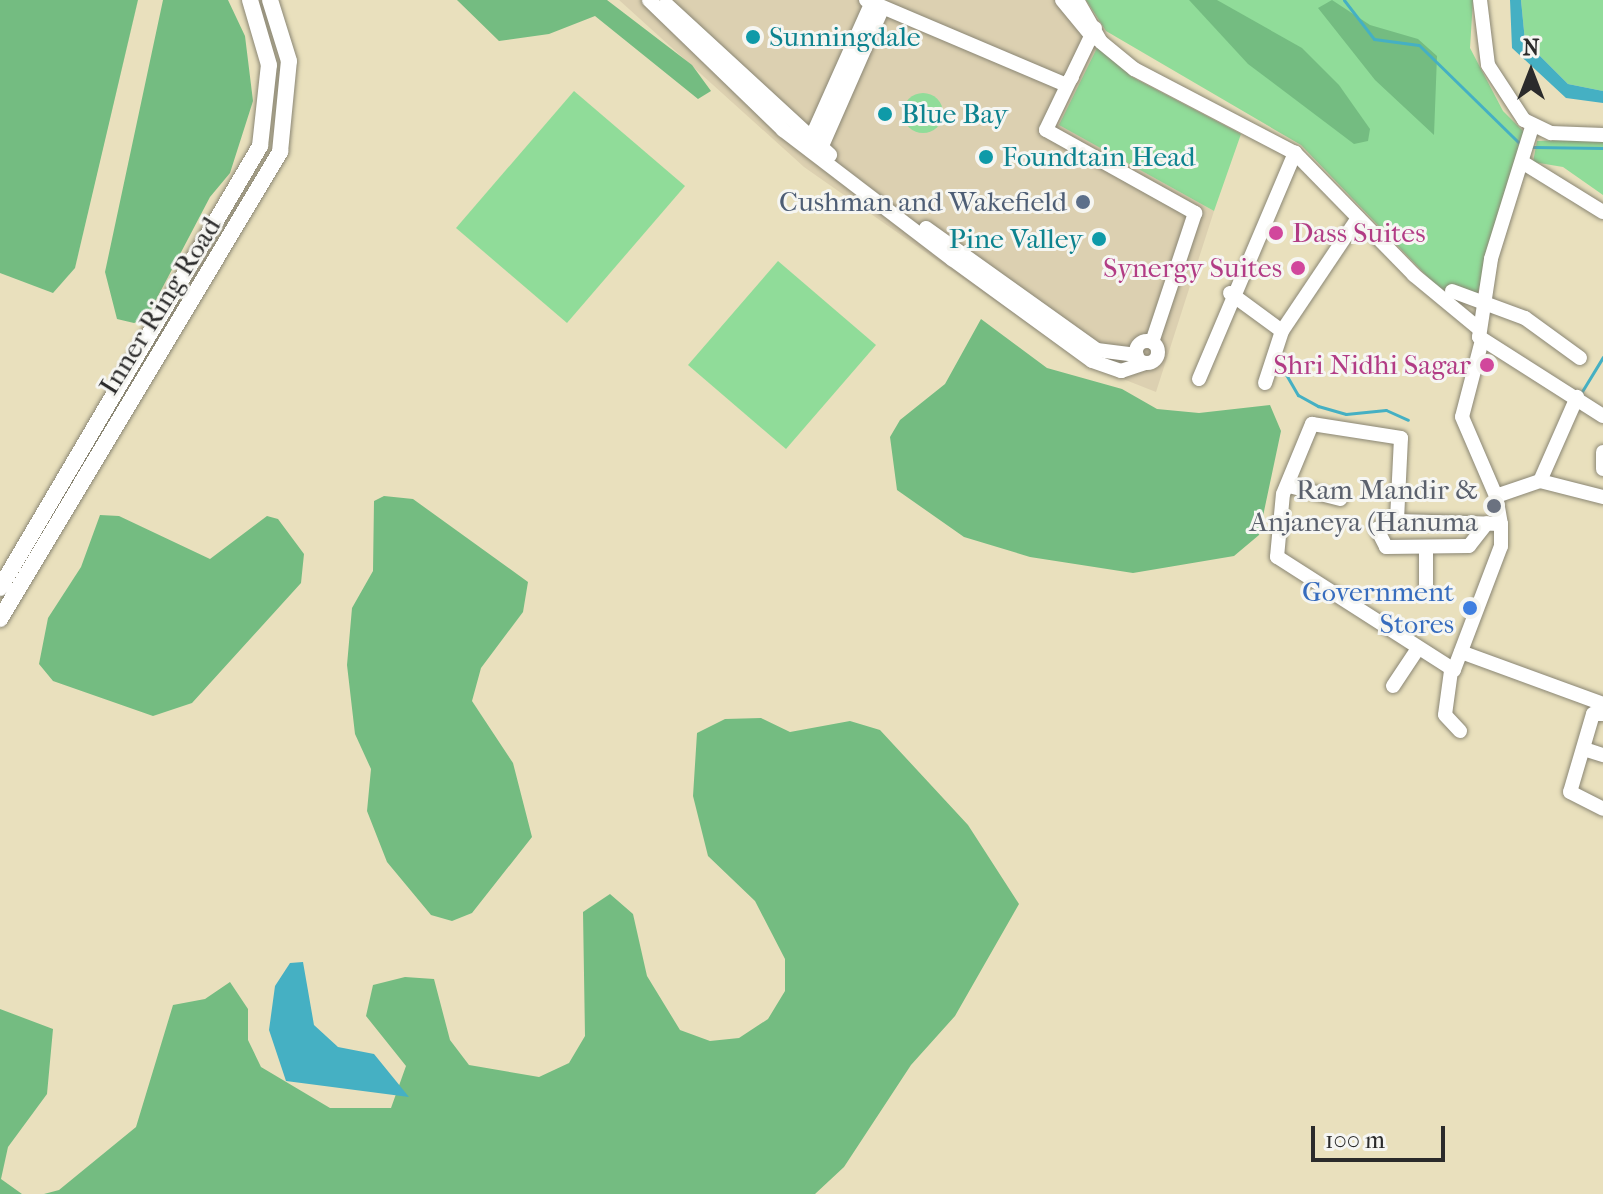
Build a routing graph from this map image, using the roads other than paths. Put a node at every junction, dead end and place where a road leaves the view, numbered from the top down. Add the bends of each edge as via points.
1 (250, 0) edge
2 (270, 0) edge
3 (649, 0) edge
4 (662, 0) edge
5 (1062, 0) edge
6 (1077, 0) edge
7 (1480, 0) edge
8 (873, 4) edge
9 (1095, 37) junction
10 (1066, 85) junction
11 (1532, 127) junction
12 (1603, 135) edge
13 (814, 149) junction
14 (1525, 152) junction
15 (1295, 153) junction
16 (1603, 212) edge
17 (1358, 218) junction
18 (1452, 291) dead end
19 (1230, 293) junction
20 (1482, 305) junction
21 (1478, 328) junction
22 (165, 330) junction
23 (1282, 331) junction
24 (1481, 344) junction
25 (1580, 358) dead end
26 (1199, 379) dead end
27 (1265, 383) dead end
28 (1577, 397) junction
29 (1603, 416) edge
30 (1603, 452) edge
31 (1603, 469) edge
32 (1540, 481) junction
33 (1289, 486) junction
34 (1496, 496) junction
35 (1603, 497) edge
36 (1340, 499) dead end
37 (1396, 518) junction
38 (1494, 523) junction
39 (1426, 549) junction
40 (1426, 586) dead end
41 (0, 588) edge
42 (0, 619) edge
43 (1417, 650) junction
44 (1461, 652) junction
45 (1451, 671) junction
46 (1393, 686) dead end
47 (1603, 704) edge
48 (1603, 714) edge
49 (1460, 731) dead end
50 (1584, 749) junction
51 (1603, 755) edge
52 (1603, 809) edge

1 - 22 main road, Inner Ring Road via 269,65 264,136
2 - 22 main road, Inner Ring Road via 289,61 285,139
3 - 13 street via 694,51
4 - 13 street
5 - 9 street
6 - 9 street
7 - 11 street via 1480,44 1494,80
8 - 10 street
8 - 13 street
9 - 10 street
9 - 15 street via 1134,69
10 - 13 street via 1046,130 1195,213 1152,342 1158,353 1121,371 1092,361
11 - 12 street
11 - 14 street
14 - 16 street
14 - 20 street
15 - 17 street
15 - 19 street
17 - 21 street
17 - 23 street
18 - 20 street
19 - 23 street
19 - 26 street
20 - 21 street
20 - 25 street via 1525,318
21 - 24 street
22 - 41 main road, Inner Ring Road
22 - 42 main road, Inner Ring Road
23 - 27 street
24 - 28 street
24 - 34 street via 1462,417
28 - 29 street
28 - 32 street
30 - 31 street
32 - 34 street
32 - 35 street
33 - 36 street
33 - 37 street via 1312,424 1401,438
33 - 43 street via 1280,562
34 - 38 street
37 - 38 street
37 - 39 street via 1380,524 1381,544
38 - 39 street via 1469,546
38 - 44 street via 1500,557
39 - 40 street
43 - 45 street
43 - 46 street
44 - 45 street
44 - 47 street
45 - 49 street via 1445,715
48 - 50 street via 1593,714
50 - 51 street
50 - 52 street via 1570,792

